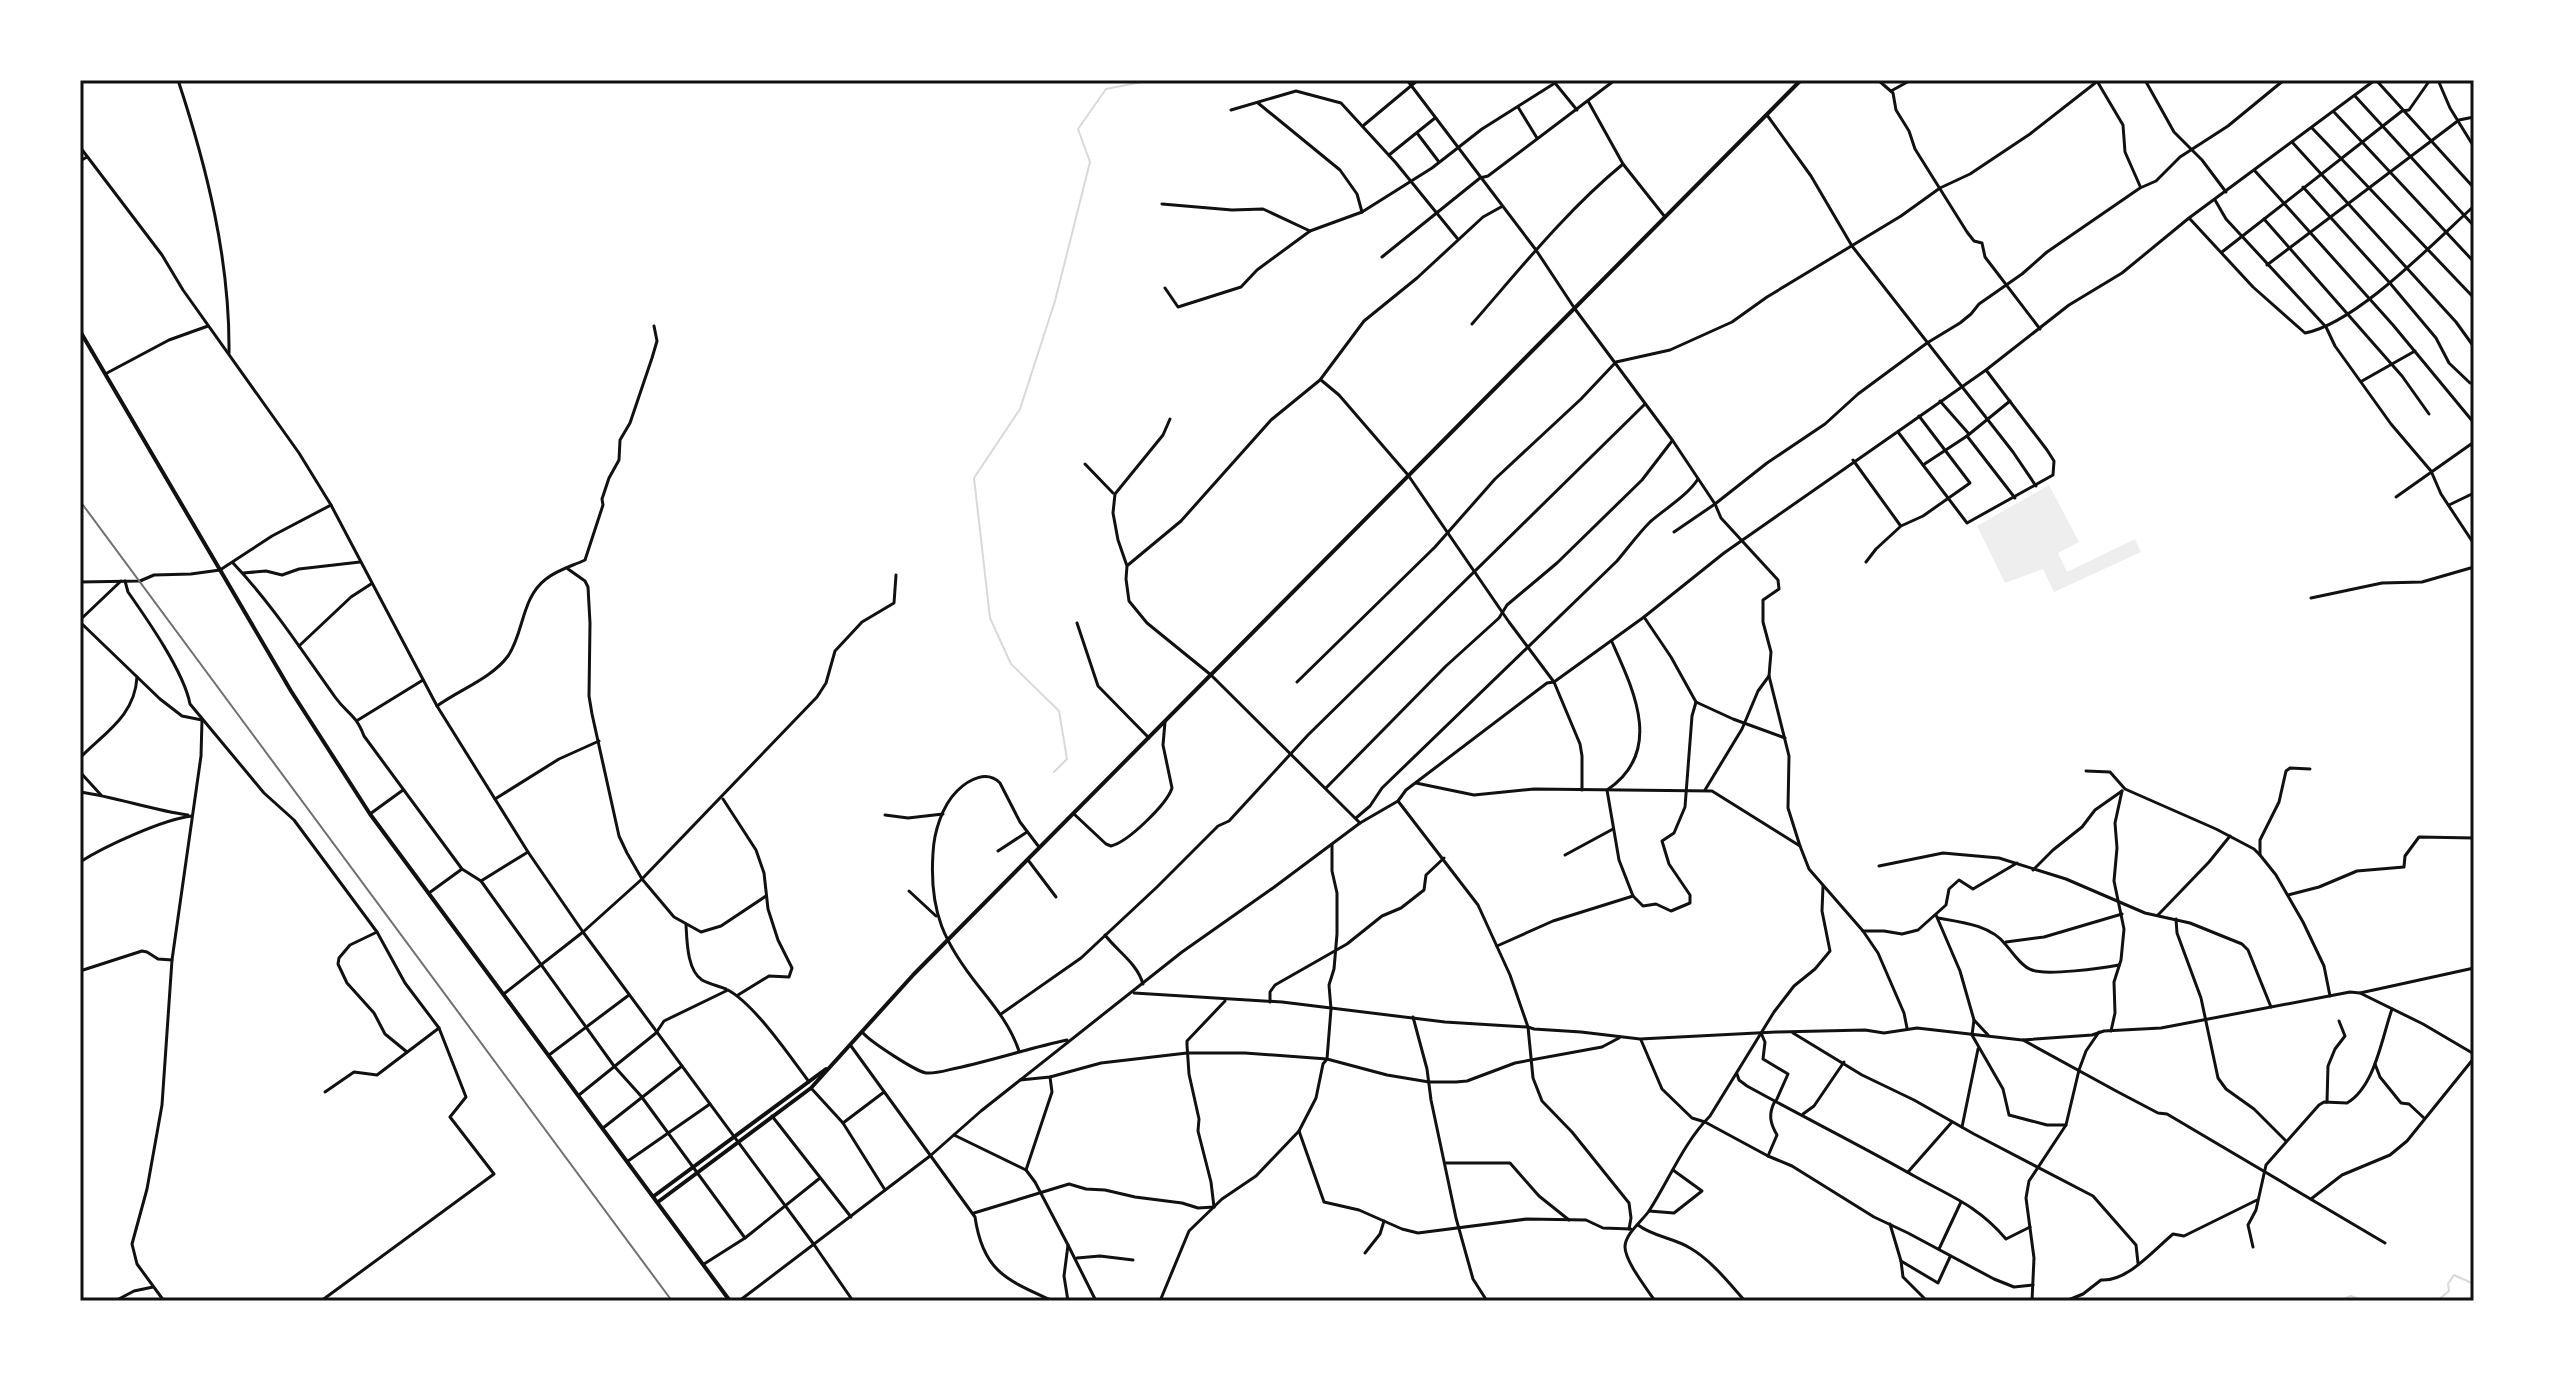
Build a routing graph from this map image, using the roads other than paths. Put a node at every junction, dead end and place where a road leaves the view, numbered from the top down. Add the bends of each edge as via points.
1 (178, 80) edge
2 (1407, 80) edge
3 (1418, 80) edge
4 (1615, 80) edge
5 (1801, 80) edge
6 (1878, 80) edge
7 (1911, 80) edge
8 (2145, 80) edge
9 (2284, 80) edge
10 (2375, 80) edge
11 (2430, 80) edge
12 (2438, 80) edge
13 (2098, 81) edge
14 (2359, 82) dead end
15 (1411, 85) junction
16 (2361, 90) junction
17 (1891, 91) junction
18 (2354, 95) junction
19 (1588, 101) junction
20 (1258, 103) junction
21 (1518, 106) junction
22 (1231, 110) dead end
23 (1577, 110) junction
24 (2402, 111) junction
25 (2334, 112) junction
26 (1767, 115) junction
27 (2474, 117) edge
28 (1435, 118) junction
29 (2459, 120) junction
30 (1364, 125) junction
31 (2312, 128) junction
32 (2383, 128) junction
33 (1416, 132) junction
34 (1537, 138) junction
35 (2430, 141) junction
36 (2292, 142) junction
37 (2363, 144) junction
38 (80, 147) edge
39 (2474, 147) edge
40 (1457, 148) junction
41 (2190, 150) junction
42 (1389, 155) junction
43 (87, 157) junction
44 (2410, 158) junction
45 (2341, 159) junction
46 (80, 161) edge
47 (1439, 162) junction
48 (1623, 164) junction
49 (2255, 171) junction
50 (2389, 173) junction
51 (2322, 175) junction
52 (1480, 178) junction
53 (1411, 181) junction
54 (2303, 187) junction
55 (1940, 188) junction
56 (2140, 188) junction
57 (2474, 188) edge
58 (2370, 190) junction
59 (2226, 192) junction
60 (2215, 200) junction
61 (2281, 203) junction
62 (1162, 204) dead end
63 (2349, 205) junction
64 (2474, 206) edge
65 (1501, 207) junction
66 (1362, 212) junction
67 (1437, 214) junction
68 (2464, 215) junction
69 (1665, 217) junction
70 (2189, 218) junction
71 (2263, 218) junction
72 (2331, 218) junction
73 (2474, 226) edge
74 (1310, 231) junction
75 (2447, 231) junction
76 (2309, 234) junction
77 (2241, 235) junction
78 (1457, 238) junction
79 (1852, 246) junction
80 (2428, 248) junction
81 (2288, 249) junction
82 (1536, 250) junction
83 (2221, 253) junction
84 (1382, 257) dead end
85 (2474, 262) edge
86 (2267, 265) junction
87 (2406, 267) junction
88 (2389, 282) junction
89 (2005, 284) junction
90 (1165, 288) dead end
91 (2474, 298) edge
92 (2368, 299) junction
93 (1575, 309) junction
94 (2347, 313) junction
95 (1472, 324) dead end
96 (208, 326) junction
97 (654, 326) dead end
98 (2326, 327) junction
99 (2040, 329) junction
100 (80, 331) edge
101 (1927, 343) junction
102 (2474, 347) edge
103 (2415, 351) junction
104 (229, 353) junction
105 (1616, 362) junction
106 (2392, 365) junction
107 (1986, 370) junction
108 (106, 374) junction
109 (1320, 380) junction
110 (2362, 381) junction
111 (2474, 383) edge
112 (1962, 387) junction
113 (1940, 401) junction
114 (2010, 401) junction
115 (1645, 404) junction
116 (2429, 414) dead end
117 (1919, 416) junction
118 (1170, 419) dead end
119 (1988, 419) junction
120 (2474, 423) edge
121 (1897, 431) junction
122 (1968, 435) junction
123 (1673, 441) junction
124 (2474, 442) edge
125 (1946, 450) junction
126 (1853, 460) junction
127 (1085, 464) dead end
128 (1923, 465) junction
129 (2431, 471) junction
130 (1408, 475) junction
131 (1698, 479) junction
132 (2036, 486) junction
133 (2474, 493) edge
134 (1115, 494) junction
135 (2396, 497) dead end
136 (2015, 498) junction
137 (1947, 499) junction
138 (1715, 504) junction
139 (331, 505) junction
140 (2449, 505) junction
141 (1901, 526) junction
142 (1448, 531) junction
143 (1674, 532) dead end
144 (1743, 541) junction
145 (2473, 542) edge
146 (360, 562) junction
147 (1866, 562) dead end
148 (233, 563) junction
149 (1127, 566) junction
150 (2474, 567) edge
151 (568, 569) junction
152 (220, 570) junction
153 (1475, 572) junction
154 (243, 573) junction
155 (896, 575) dead end
156 (123, 581) junction
157 (80, 582) edge
158 (371, 584) junction
159 (2311, 598) dead end
160 (1503, 612) junction
161 (1644, 617) junction
162 (80, 621) edge
163 (1077, 623) dead end
164 (1611, 640) junction
165 (299, 646) junction
166 (1529, 646) junction
167 (1211, 675) junction
168 (1769, 676) junction
169 (137, 677) junction
170 (423, 680) junction
171 (1297, 682) dead end
172 (1554, 682) junction
173 (1696, 702) junction
174 (437, 706) junction
175 (202, 720) junction
176 (358, 720) junction
177 (1165, 722) junction
178 (1744, 722) junction
179 (1149, 738) junction
180 (1785, 738) junction
181 (599, 741) junction
182 (1290, 754) junction
183 (80, 758) edge
184 (2310, 769) dead end
185 (2086, 771) dead end
186 (80, 772) edge
187 (1416, 783) junction
188 (1326, 788) junction
189 (404, 789) junction
190 (1685, 789) junction
191 (1582, 790) junction
192 (1607, 790) junction
193 (1705, 790) junction
194 (2124, 790) junction
195 (80, 792) edge
196 (101, 795) junction
197 (722, 798) junction
198 (495, 799) junction
199 (1398, 801) junction
200 (370, 814) junction
201 (943, 814) junction
202 (1074, 814) junction
203 (885, 815) dead end
204 (192, 816) junction
205 (1356, 818) junction
206 (1360, 823) junction
207 (1613, 829) junction
208 (1027, 832) junction
209 (2230, 836) junction
210 (2474, 838) edge
211 (1332, 844) junction
212 (1800, 846) junction
213 (1040, 848) junction
214 (998, 851) dead end
215 (528, 852) junction
216 (1565, 855) dead end
217 (2260, 855) junction
218 (1444, 858) junction
219 (1028, 860) junction
220 (80, 862) edge
221 (2017, 863) junction
222 (1879, 866) dead end
223 (462, 869) junction
224 (2033, 870) junction
225 (642, 879) junction
226 (481, 881) junction
227 (1823, 886) junction
228 (909, 891) dead end
229 (429, 893) junction
230 (2288, 895) junction
231 (766, 896) junction
232 (1633, 896) junction
233 (1056, 897) dead end
234 (2117, 899) junction
235 (2122, 914) junction
236 (2158, 915) junction
237 (936, 916) junction
238 (1937, 917) junction
239 (2176, 919) junction
240 (686, 925) junction
241 (1863, 931) junction
242 (377, 932) junction
243 (583, 932) junction
244 (1105, 935) junction
245 (946, 941) junction
246 (2003, 943) junction
247 (1497, 946) junction
248 (1336, 950) junction
249 (172, 960) junction
250 (543, 963) junction
251 (2119, 965) junction
252 (2474, 968) edge
253 (80, 971) edge
254 (1143, 984) junction
255 (728, 990) junction
256 (1132, 993) junction
257 (2360, 993) junction
258 (504, 994) junction
259 (629, 995) junction
260 (738, 995) junction
261 (2330, 996) junction
262 (1225, 1001) junction
263 (1270, 1002) junction
264 (996, 1007) junction
265 (2271, 1007) junction
266 (1005, 1009) junction
267 (1331, 1009) junction
268 (2392, 1009) junction
269 (1001, 1014) junction
270 (1413, 1017) junction
271 (1974, 1020) junction
272 (2206, 1020) junction
273 (2339, 1021) dead end
274 (587, 1026) junction
275 (1528, 1027) junction
276 (439, 1028) junction
277 (1907, 1029) junction
278 (2111, 1031) junction
279 (1789, 1032) junction
280 (2099, 1032) junction
281 (656, 1033) junction
282 (863, 1033) junction
283 (1761, 1033) junction
284 (1972, 1035) junction
285 (1989, 1035) junction
286 (1624, 1037) junction
287 (1071, 1039) junction
288 (1640, 1039) junction
289 (2022, 1040) junction
290 (851, 1046) junction
291 (1979, 1047) junction
292 (1019, 1051) junction
293 (407, 1052) junction
294 (1187, 1053) junction
295 (549, 1055) junction
296 (2474, 1056) edge
297 (1327, 1059) junction
298 (1532, 1059) junction
299 (837, 1061) junction
300 (1844, 1062) junction
301 (2375, 1064) junction
302 (614, 1066) junction
303 (682, 1066) junction
304 (2079, 1070) junction
305 (1737, 1074) junction
306 (1050, 1077) junction
307 (1020, 1080) junction
308 (809, 1082) junction
309 (1429, 1082) junction
310 (811, 1088) junction
311 (325, 1092) dead end
312 (884, 1092) junction
313 (579, 1095) junction
314 (641, 1096) junction
315 (1775, 1101) junction
316 (2327, 1102) junction
317 (710, 1104) junction
318 (769, 1112) junction
319 (1803, 1114) junction
320 (773, 1117) junction
321 (2425, 1119) junction
322 (1705, 1122) junction
323 (1952, 1122) junction
324 (843, 1123) junction
325 (2066, 1125) junction
326 (1962, 1127) junction
327 (603, 1128) junction
328 (1299, 1131) junction
329 (668, 1133) junction
330 (954, 1135) junction
331 (736, 1141) junction
332 (2286, 1141) junction
333 (930, 1156) junction
334 (1768, 1156) junction
335 (628, 1161) junction
336 (1446, 1163) junction
337 (694, 1167) junction
338 (2036, 1167) junction
339 (1026, 1170) junction
340 (1673, 1170) junction
341 (2262, 1171) junction
342 (1908, 1172) junction
343 (697, 1173) junction
344 (820, 1178) junction
345 (885, 1190) junction
346 (1041, 1192) junction
347 (654, 1196) junction
348 (2311, 1199) junction
349 (2257, 1200) junction
350 (1962, 1201) junction
351 (658, 1202) junction
352 (785, 1207) junction
353 (1214, 1207) junction
354 (1649, 1211) junction
355 (972, 1214) junction
356 (851, 1217) junction
357 (1569, 1220) junction
358 (1384, 1221) junction
359 (1890, 1224) junction
360 (1638, 1225) junction
361 (1459, 1226) junction
362 (2030, 1227) junction
363 (1632, 1229) junction
364 (745, 1238) junction
365 (2385, 1243) dead end
366 (1068, 1245) junction
367 (815, 1246) junction
368 (2253, 1247) dead end
369 (1939, 1249) junction
370 (1365, 1253) dead end
371 (1951, 1255) junction
372 (1076, 1259) junction
373 (1133, 1260) dead end
374 (1901, 1261) junction
375 (2138, 1263) junction
376 (703, 1264) junction
377 (2033, 1285) junction
378 (153, 1287) junction
379 (333, 1292) junction
380 (115, 1301) edge
381 (164, 1301) edge
382 (321, 1301) edge
383 (332, 1301) edge
384 (730, 1301) edge
385 (739, 1301) edge
386 (853, 1301) edge
387 (1053, 1301) edge
388 (1068, 1301) edge
389 (1096, 1301) edge
390 (1160, 1301) edge
391 (1487, 1301) edge
392 (1655, 1301) edge
393 (1745, 1301) edge
394 (1927, 1301) edge
395 (2032, 1301) edge
396 (2066, 1301) edge

1 - 104 street via 205,166 217,230 230,311
2 - 15 street
3 - 15 street
4 - 19 street
5 - 26 main road
6 - 17 street
7 - 17 street
8 - 41 street
9 - 41 street
10 - 16 street
10 - 24 street
11 - 24 street via 2409,110
12 - 29 street
13 - 55 street via 2030,134
13 - 56 street via 2123,125 2125,152
14 - 16 street
15 - 28 street
15 - 30 street
16 - 18 street
17 - 55 street via 1911,142
18 - 25 street
18 - 32 street
19 - 23 street
19 - 48 street
20 - 22 street
20 - 30 street via 1296,91 1341,103
20 - 66 street via 1340,170
21 - 23 street via 1555,83
21 - 34 street
21 - 40 street
23 - 34 street
24 - 32 street
24 - 35 street
25 - 31 street
25 - 37 street
26 - 69 main road
26 - 79 street
27 - 29 street
28 - 33 street
28 - 40 street
29 - 35 street
29 - 39 street
30 - 42 street
31 - 36 street
31 - 45 street
32 - 37 street
32 - 44 street
33 - 42 street
33 - 47 street
34 - 52 street
35 - 44 street
35 - 57 street
36 - 49 street
36 - 51 street
37 - 45 street
37 - 50 street
38 - 43 street
40 - 47 street
40 - 52 street
41 - 56 street via 2156,181
41 - 59 street
42 - 53 street
43 - 46 street
43 - 96 street
44 - 50 street
44 - 68 street
45 - 51 street
45 - 58 street
47 - 53 street
48 - 69 street
48 - 82 street
49 - 59 street
49 - 61 street
50 - 58 street
50 - 75 street
51 - 54 street
51 - 63 street
52 - 65 street
52 - 67 street
53 - 66 street
53 - 67 street
54 - 61 street
54 - 72 street
55 - 79 street
55 - 89 street
56 - 89 street
58 - 63 street
58 - 80 street
59 - 60 street
60 - 70 street
60 - 77 street
61 - 71 street
61 - 76 street
62 - 74 street via 1263,209
63 - 72 street
63 - 87 street
64 - 68 street
65 - 78 street
65 - 82 street
66 - 74 street
67 - 78 street
67 - 84 street
68 - 73 street
68 - 75 street
69 - 93 main road
70 - 83 street
70 - 99 street via 2122,273
71 - 77 street
71 - 81 street
72 - 76 street
72 - 88 street
74 - 90 street via 1241,287 1178,307
75 - 80 street
75 - 85 street
76 - 81 street
76 - 92 street
77 - 83 street
77 - 86 street
78 - 109 street via 1364,321
79 - 101 street
79 - 105 street via 1700,338
80 - 87 street
80 - 91 street
81 - 86 street
81 - 94 street
82 - 93 street
82 - 95 street
83 - 98 street via 2298,329 2305,333
86 - 98 street
87 - 88 street
87 - 102 street
88 - 92 street
88 - 111 street via 2458,372
89 - 99 street
89 - 101 street
92 - 94 street
92 - 103 street
93 - 105 street
93 - 130 main road
94 - 98 street
94 - 106 street
96 - 104 street
96 - 108 street
97 - 151 street via 652,358 620,440 618,463 585,560
98 - 110 street
99 - 107 street
100 - 108 main road
101 - 112 street
101 - 138 street
103 - 106 street
103 - 120 street
104 - 139 street
105 - 115 street
105 - 142 street
106 - 110 street
106 - 116 street
107 - 112 street
107 - 114 street
108 - 152 main road
109 - 130 street
109 - 149 street via 1271,420 1181,521
110 - 129 street
112 - 113 street
112 - 119 street
113 - 117 street
113 - 122 street
114 - 119 street
114 - 132 street via 2054,461 2053,475
115 - 123 street
115 - 153 street
117 - 121 street
117 - 125 street
118 - 134 street
119 - 122 street
119 - 132 street
121 - 126 street
121 - 128 street
122 - 125 street
122 - 136 street
123 - 131 street
123 - 160 street via 1642,480
124 - 129 street
125 - 128 street
125 - 137 street via 1970,483
126 - 141 street
126 - 144 street
127 - 134 street
128 - 137 street
129 - 135 street
129 - 140 street
130 - 142 street
130 - 167 main road
131 - 138 street
131 - 166 street
132 - 136 street
133 - 140 street
134 - 149 street via 1116,532
136 - 137 street via 1967,523
137 - 141 street
138 - 143 street
138 - 144 street
139 - 146 street
139 - 148 street
140 - 145 street
141 - 147 street
142 - 153 street
142 - 171 street
144 - 161 street
144 - 168 street via 1779,585 1763,600
146 - 154 street via 282,575
146 - 158 street
148 - 152 street
148 - 154 street
149 - 167 street via 1129,601 1135,610
150 - 159 street via 2422,582 2382,583
151 - 174 street via 547,577 532,594 508,656 485,680
151 - 181 street via 588,587 589,696
152 - 156 street
152 - 200 main road
153 - 160 street
153 - 182 street
154 - 165 street
155 - 197 street via 894,603 862,622 835,651 823,690
156 - 157 street
156 - 162 street
156 - 175 street
158 - 165 street
158 - 170 street
160 - 166 street
160 - 188 street
161 - 164 street
161 - 173 street
162 - 169 street
163 - 179 street via 1098,686
164 - 172 street
164 - 192 street via 1637,703 1642,732 1628,768
165 - 176 street via 338,702
166 - 172 street
166 - 205 street
167 - 177 main road
167 - 182 street
168 - 178 street
168 - 180 street
169 - 175 street via 182,716
169 - 183 street via 128,709
170 - 174 street
170 - 176 street
172 - 187 street
172 - 191 street via 1580,744
173 - 178 street
173 - 190 street
174 - 198 street
175 - 204 street
175 - 242 street via 294,820
176 - 189 street
177 - 179 main road
177 - 202 street via 1163,745 1172,788 1158,809 1111,846
178 - 180 street
178 - 193 street
179 - 202 main road
180 - 212 street via 1788,808
181 - 198 street
181 - 225 street via 619,836
182 - 188 street
182 - 244 street via 1229,821
184 - 217 street via 2286,771 2279,802 2260,840
185 - 194 street via 2110,772
186 - 196 street
187 - 191 street via 1474,795
187 - 199 street
188 - 205 street
189 - 200 street
189 - 223 street
190 - 192 street
190 - 193 street
190 - 232 street via 1678,825 1662,841 1690,903 1671,911 1656,904 1643,906
191 - 192 street
192 - 207 street
193 - 212 street
194 - 209 street
194 - 224 street via 2095,810
194 - 234 street via 2115,825
195 - 196 street
196 - 204 street
197 - 225 street
197 - 231 street via 756,850
198 - 215 street
199 - 206 street
199 - 218 street
200 - 229 main road
201 - 203 street
201 - 208 street via 960,788 985,776 1000,783
201 - 237 street via 932,858
202 - 213 main road
204 - 220 street via 166,822
204 - 249 street
205 - 206 street
206 - 211 street
207 - 216 street
207 - 232 street
208 - 213 street
208 - 214 street
209 - 217 street
209 - 236 street
210 - 230 street via 2416,838 2404,867 2357,871
211 - 248 street
211 - 254 street
212 - 227 street
213 - 219 main road
215 - 226 street
215 - 243 street
217 - 230 street
218 - 247 street via 1478,905
218 - 248 street via 1426,875 1424,890
219 - 233 street
219 - 245 main road
221 - 222 street via 1952,853
221 - 224 street
221 - 238 street via 1973,889 1959,880
223 - 226 street
223 - 229 street
224 - 234 street
225 - 240 street
225 - 243 street
226 - 250 street
227 - 241 street
227 - 283 street via 1830,951 1794,986
228 - 237 street
229 - 258 main road
230 - 261 street via 2324,966
231 - 240 street via 713,929 701,932
231 - 260 street via 792,972 785,978 769,976
232 - 247 street via 1553,921
234 - 235 street
234 - 236 street
235 - 246 street via 2046,937
235 - 251 street
236 - 239 street
237 - 245 street
238 - 241 street via 1910,933
238 - 246 street via 1981,927
238 - 271 street
239 - 265 street via 2248,950
239 - 272 street
240 - 255 street via 697,975
241 - 277 street via 1878,953
242 - 276 street via 405,983
242 - 293 street via 350,945 338,964 385,1034
243 - 250 street
243 - 259 street
244 - 254 street via 1139,970
244 - 266 street
245 - 264 street
245 - 282 main road
246 - 251 street via 2032,970
247 - 275 street
248 - 263 street via 1275,985
248 - 267 street via 1329,985
249 - 253 street via 142,951
249 - 378 street via 162,1105 132,1250
250 - 258 street
250 - 274 street
251 - 278 street
252 - 257 street
254 - 256 street
255 - 260 street
255 - 281 street via 664,1021
256 - 262 street
256 - 287 street
257 - 261 street
257 - 268 street
258 - 295 main road
259 - 274 street
259 - 281 street
260 - 308 street
261 - 265 street
262 - 263 street
262 - 294 street via 1187,1041
263 - 267 street
264 - 266 street
264 - 269 street
265 - 272 street
266 - 269 street
267 - 270 street
267 - 297 street
268 - 296 street
268 - 301 street
269 - 292 street
270 - 275 street
270 - 309 street
271 - 284 street
271 - 285 street
272 - 278 street
272 - 332 street via 2220,1083
273 - 316 street via 2345,1036 2328,1066
274 - 295 street
274 - 302 street
275 - 286 street
275 - 298 street
276 - 293 street
276 - 379 street via 466,1097 450,1117 494,1174
277 - 279 street
277 - 284 street
278 - 280 street
279 - 283 street
279 - 300 street
280 - 289 street
280 - 304 street
281 - 302 street
281 - 303 street
282 - 290 main road
282 - 292 street via 928,1073
283 - 288 street
283 - 305 street
283 - 315 street via 1763,1059 1788,1074
284 - 285 street
284 - 291 street
285 - 289 street
286 - 288 street
286 - 298 street via 1594,1049
287 - 292 street
287 - 307 street
288 - 322 street via 1662,1089 1692,1118
289 - 304 street
290 - 299 main road
290 - 312 street
291 - 325 street via 2003,1089 2009,1115
291 - 326 street
293 - 311 street via 377,1075 354,1072
294 - 297 street
294 - 306 street via 1101,1063
294 - 353 street
295 - 313 main road
296 - 321 street
297 - 309 street
297 - 328 street
298 - 309 street via 1467,1081
298 - 363 street via 1542,1101 1629,1203
299 - 308 main road
299 - 310 main road
300 - 319 street
300 - 323 street
301 - 316 street via 2350,1102
301 - 321 street via 2401,1103
302 - 313 street
302 - 314 street
303 - 314 street
303 - 317 street
304 - 325 street
304 - 341 street
305 - 315 street via 1742,1083
305 - 322 street
306 - 307 street
306 - 339 street via 1052,1092
307 - 330 street
308 - 318 main road
309 - 336 street
310 - 320 main road
310 - 324 street
312 - 324 street
312 - 333 street
313 - 327 main road
314 - 327 street
314 - 329 street
315 - 319 street
315 - 334 street via 1770,1113 1777,1135
316 - 332 street
317 - 329 street
317 - 331 street
318 - 320 street
318 - 331 main road
319 - 342 street
320 - 331 main road
320 - 344 street
321 - 348 street via 2396,1150 2342,1175
322 - 334 street
322 - 340 street
323 - 326 street
323 - 342 street
324 - 345 street
325 - 338 street
326 - 338 street
327 - 335 main road
328 - 353 street via 1256,1176
328 - 358 street via 1324,1202
329 - 335 street
329 - 337 street
330 - 333 street
330 - 339 street
331 - 337 main road
331 - 343 main road
331 - 352 street
332 - 341 street
333 - 345 street
333 - 355 street
334 - 359 street
335 - 347 main road
336 - 357 street via 1510,1163
336 - 361 street
337 - 343 street
337 - 347 main road
338 - 362 street via 2026,1198
338 - 375 street via 2098,1200 2136,1245
339 - 346 street
340 - 354 street
340 - 354 street via 1702,1191 1674,1213
341 - 348 street
341 - 349 street
342 - 350 street
343 - 351 main road
343 - 364 street
344 - 352 street
344 - 356 street
345 - 356 street
346 - 353 street via 1069,1184
346 - 355 street
346 - 366 street
347 - 351 main road
348 - 365 street
349 - 368 street via 2248,1225
349 - 375 street via 2184,1236 2173,1234
350 - 362 street via 1984,1214 2006,1239
350 - 369 street
351 - 376 main road
352 - 364 street
352 - 367 street
353 - 390 street via 1184,1238
354 - 360 street
355 - 387 street via 980,1243 999,1273
356 - 367 street
357 - 361 street
357 - 363 street
358 - 361 street via 1418,1233
358 - 370 street
359 - 369 street
359 - 374 street
360 - 363 street
360 - 393 street via 1691,1248
361 - 391 street via 1473,1279
362 - 377 street
363 - 392 street via 1625,1249
364 - 376 street
366 - 372 street
366 - 388 street
367 - 385 street
367 - 386 street
369 - 371 street
371 - 374 street via 1938,1283
371 - 377 street via 2014,1287
372 - 373 street
372 - 389 street
374 - 394 street via 1905,1280
375 - 396 street via 2113,1281 2101,1280
376 - 384 main road
377 - 395 street
378 - 380 street
378 - 381 street
379 - 382 street
379 - 383 street

